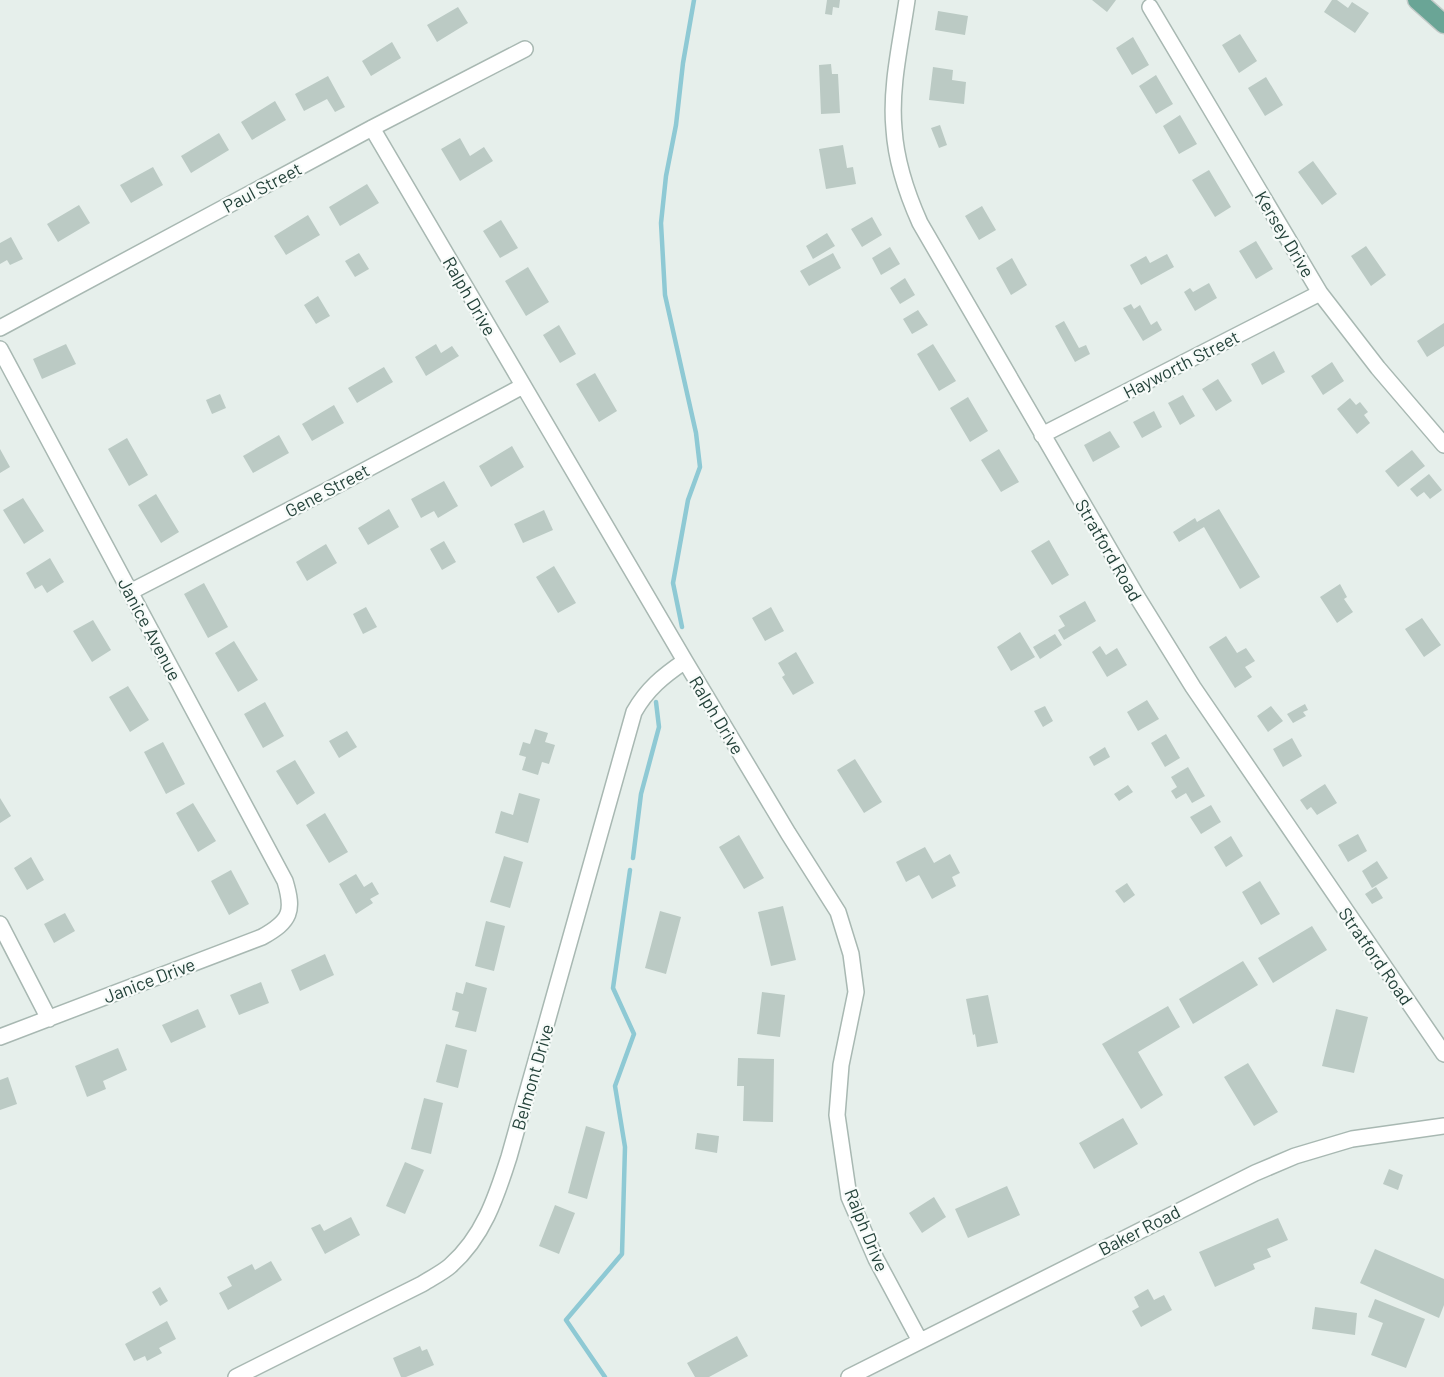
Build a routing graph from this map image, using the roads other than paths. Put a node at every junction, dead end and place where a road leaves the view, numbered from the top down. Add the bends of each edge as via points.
1 (907, 0) edge
2 (1417, 0) edge
3 (1150, 7) dead end
4 (1444, 24) edge
5 (525, 50) dead end
6 (372, 128) junction
7 (1320, 293) junction
8 (0, 328) edge
9 (0, 349) edge
10 (523, 386) junction
11 (1042, 435) junction
12 (1444, 445) edge
13 (130, 592) junction
14 (685, 662) junction
15 (290, 913) joint
16 (0, 924) edge
17 (49, 1019) junction
18 (0, 1037) edge
19 (1444, 1054) edge
20 (1444, 1126) edge
21 (920, 1341) junction
22 (236, 1377) edge
23 (849, 1377) edge

1 - 11 street, Stratford Road via 894,130 912,205
2 - 4 main road
3 - 7 street, Kersey Drive
5 - 6 street, Paul Street
6 - 8 street, Paul Street
6 - 10 street, Ralph Drive
7 - 11 street, Hayworth Street
7 - 12 street, Kersey Drive
9 - 13 street, Janice Avenue
10 - 13 street, Gene Street
10 - 14 street, Ralph Drive
11 - 19 street, Stratford Road via 1193,687
13 - 15 street, Janice Avenue via 285,881
14 - 21 street, Ralph Drive via 838,912 851,954 856,992 841,1065 837,1115 849,1197 876,1260
14 - 22 street, Belmont Drive via 656,681 634,712 509,1157 493,1206 473,1242 449,1267 422,1284
15 - 17 street, Janice Drive via 279,928 262,937
16 - 17 street
17 - 18 street, Janice Drive
20 - 21 street, Baker Road via 1352,1139 1295,1156
21 - 23 street, Baker Road

